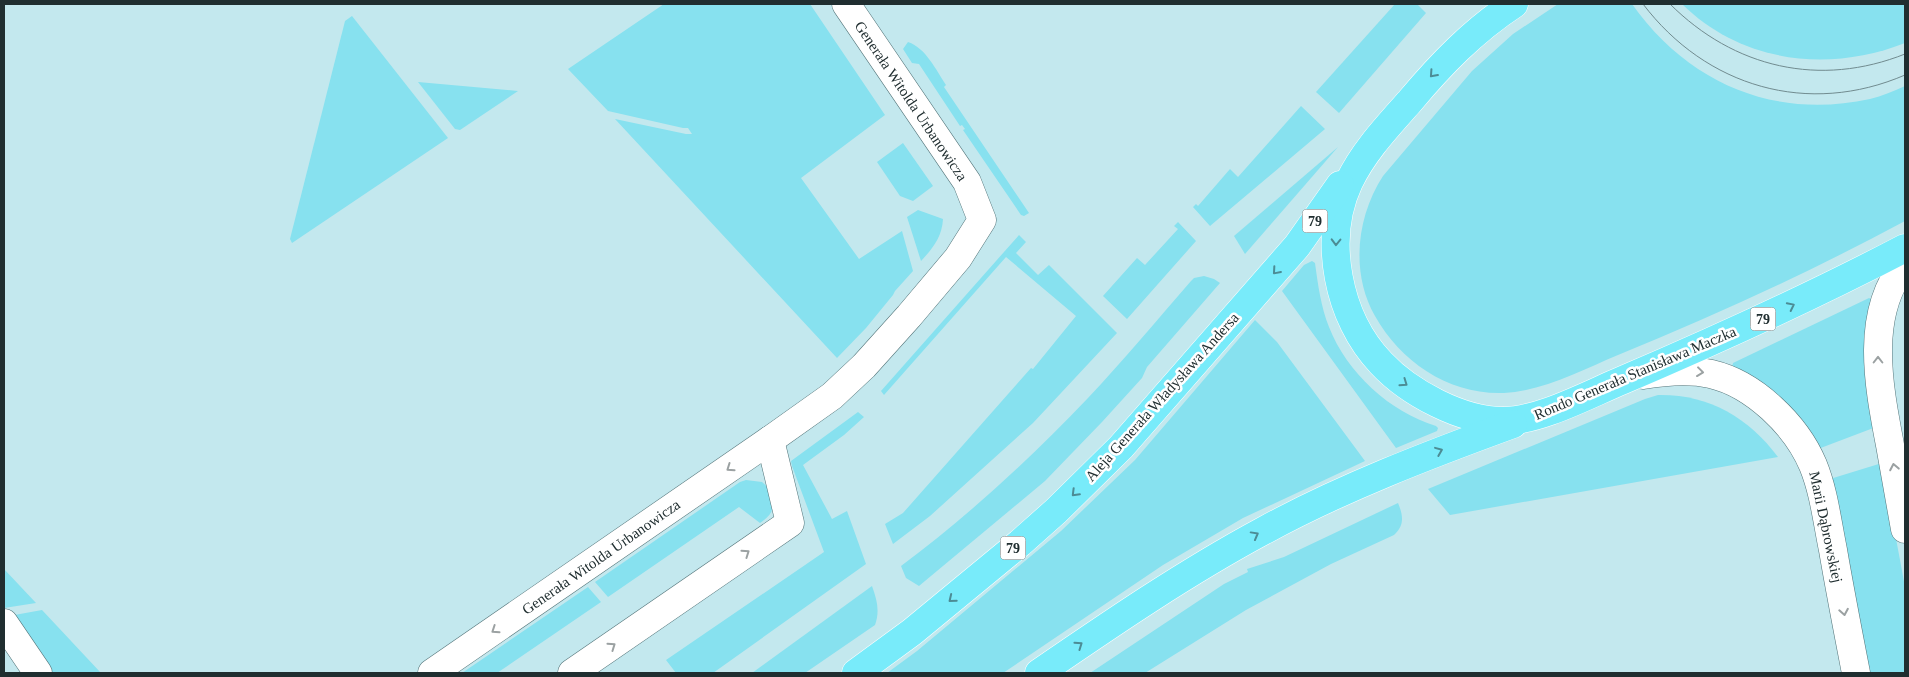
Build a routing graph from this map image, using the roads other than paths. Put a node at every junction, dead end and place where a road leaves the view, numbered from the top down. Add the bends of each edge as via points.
1 (846, 4) edge
2 (1495, 4) edge
3 (1514, 4) edge
4 (1467, 39) junction
5 (1369, 148) junction
6 (1905, 248) edge
7 (1905, 264) edge
8 (1618, 382) junction
9 (1540, 414) junction
10 (770, 440) junction
11 (1905, 529) edge
12 (4, 623) edge
13 (38, 673) edge
14 (432, 673) edge
15 (572, 673) edge
16 (856, 673) edge
17 (1039, 673) edge
18 (1856, 673) edge

1 - 10 street, Generała Witolda Urbanowicza via 967,182 982,220 958,258 864,366 832,396
2 - 4 street
3 - 4 main road, Rondo Generała Stanisława Maczka / 79
4 -> 5 main road, Rondo Generała Stanisława Maczka / 79
5 -> 9 main road, Rondo Generała Stanisława Maczka via 1342,199 1336,246 1341,289 1364,342 1400,380 1448,407 1494,421
5 -> 16 main road, Aleja Generała Władysława Andersa / 79 via 1297,246 1121,447 1020,542 912,632
8 -> 6 main road, Rondo Generała Stanisława Maczka / 79 via 1789,307
11 -> 7 street via 1877,366 1885,303 1898,272
8 - 9 main road, Rondo Generała Stanisława Maczka / 79
8 -> 18 street, Marii Dąbrowskiej via 1666,371 1712,374 1749,391 1788,426 1803,446 1819,482
17 -> 9 main road, 79 via 1146,600 1264,530 1412,462
10 -> 14 street, Generała Witolda Urbanowicza
15 -> 10 street via 790,523
12 - 13 street

